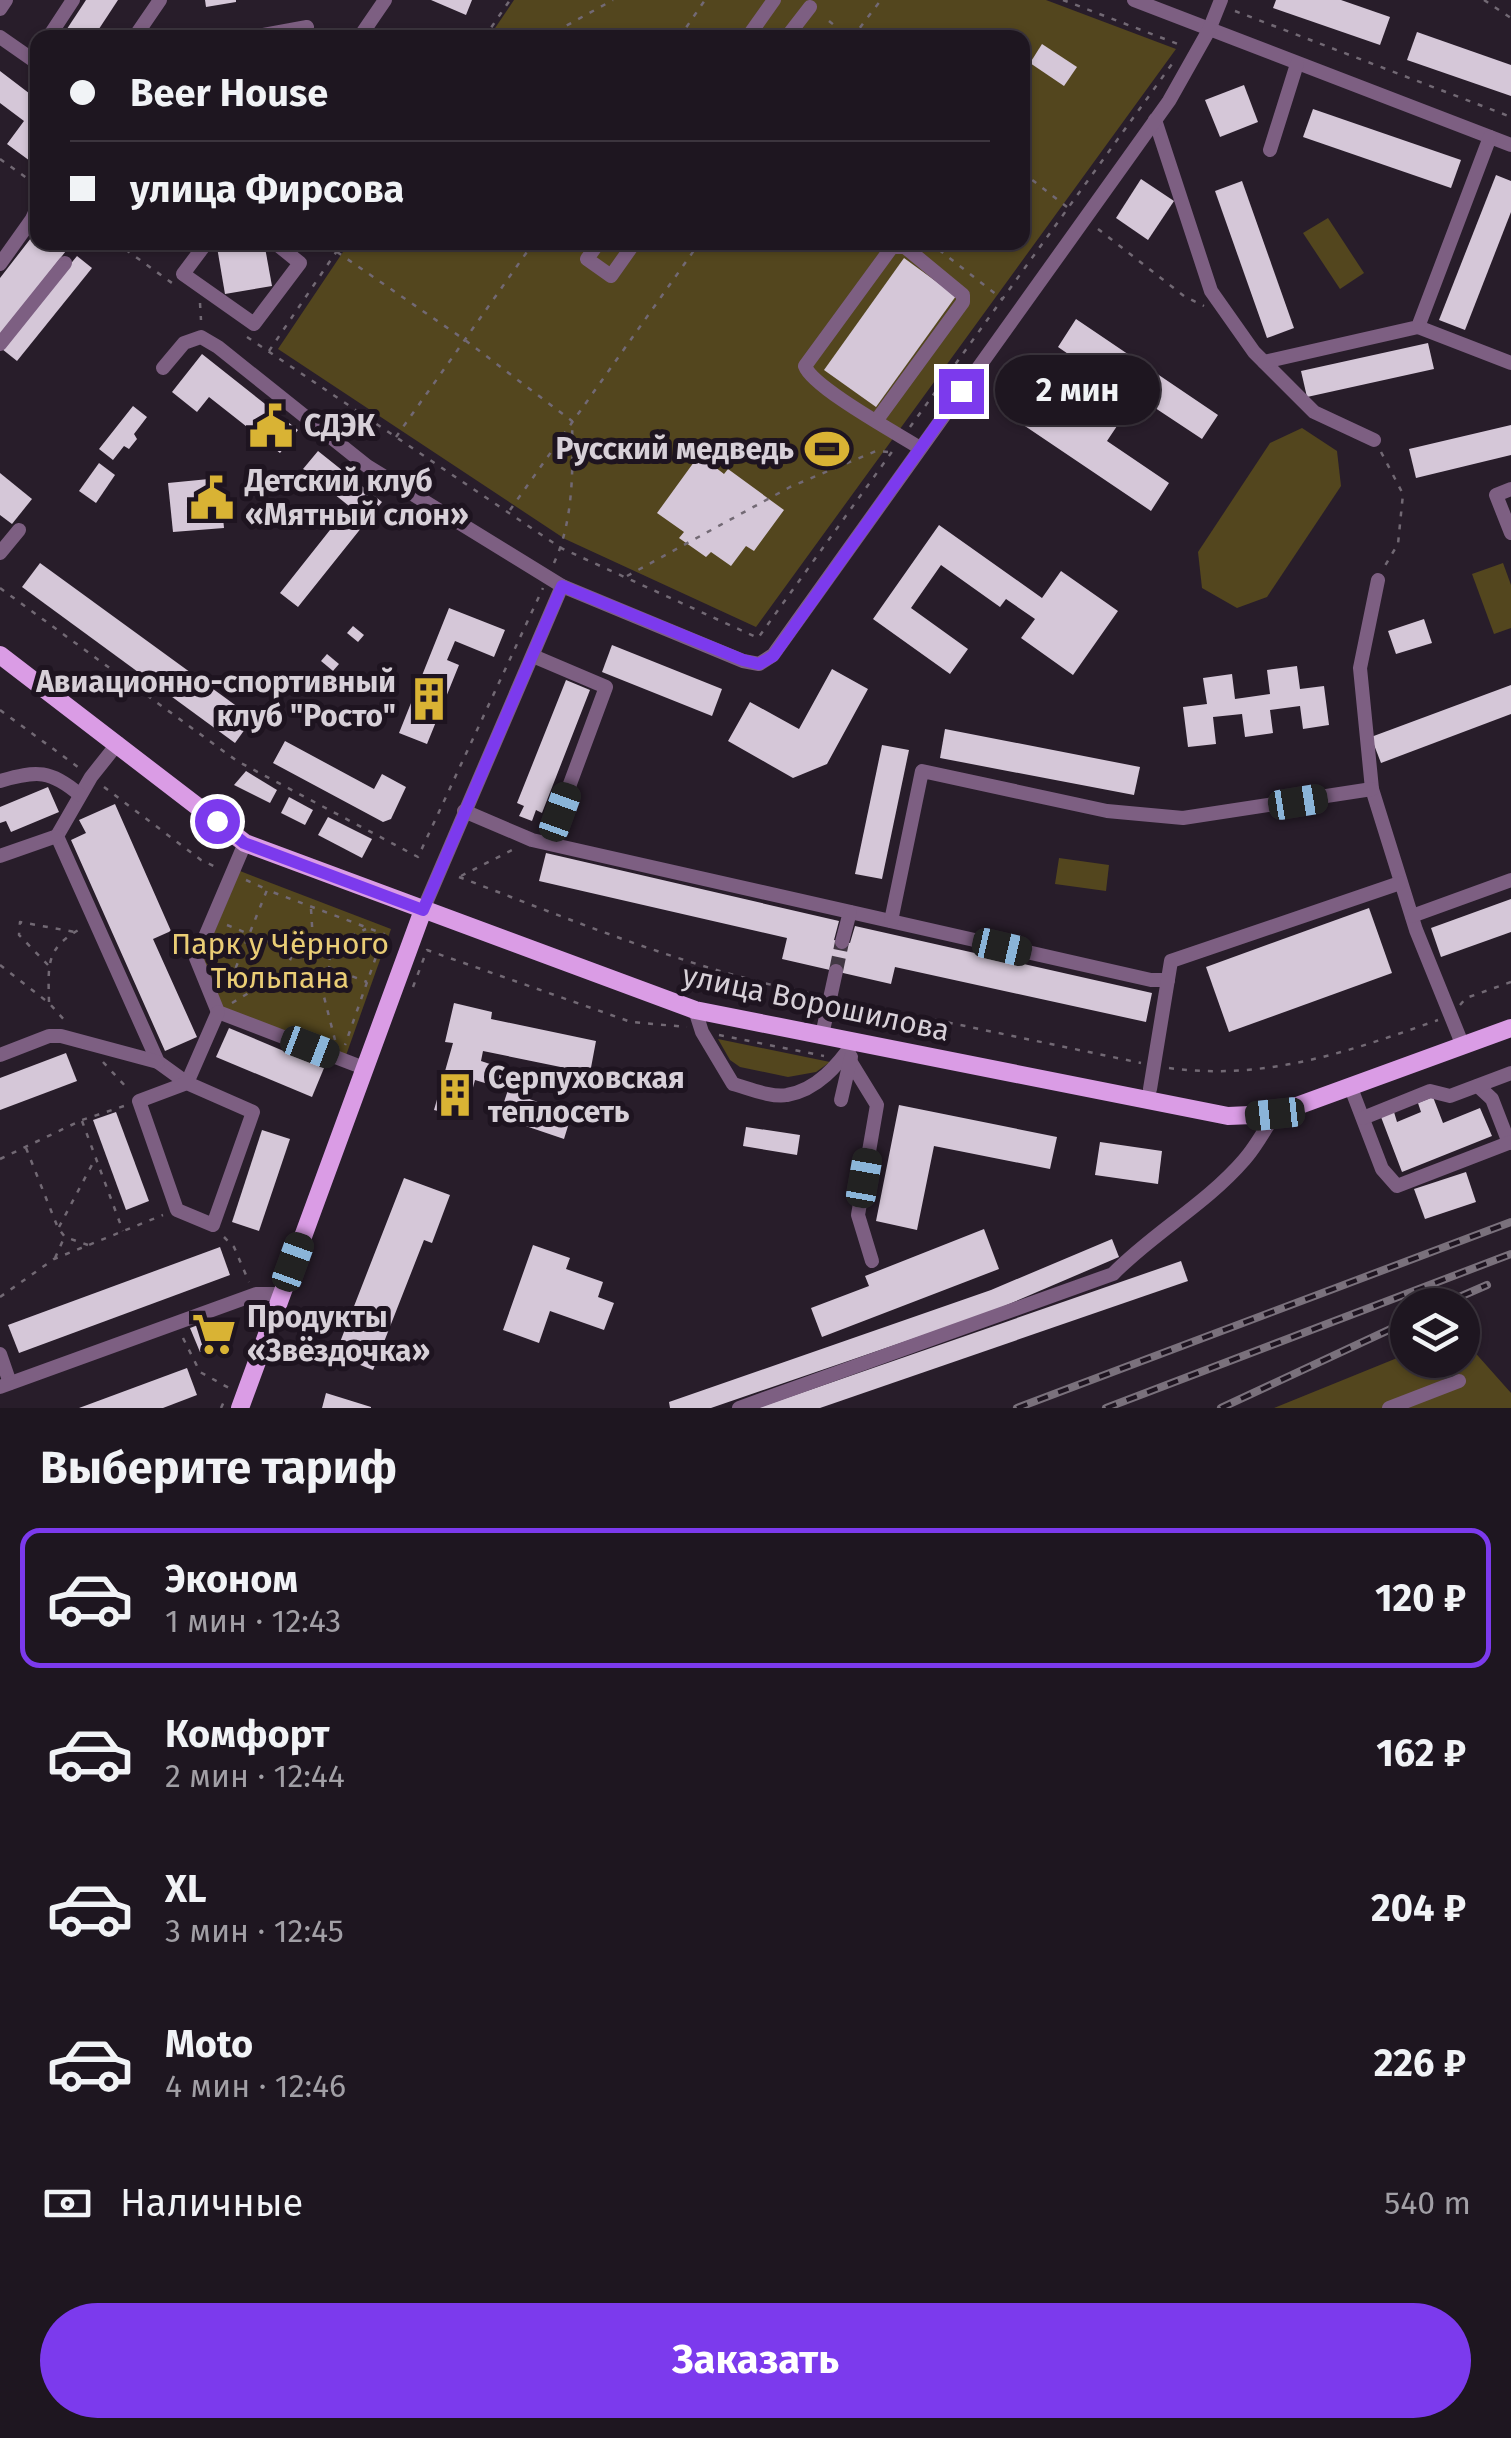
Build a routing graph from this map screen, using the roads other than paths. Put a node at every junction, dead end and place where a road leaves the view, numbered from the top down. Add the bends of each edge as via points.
1 (6, 0) edge
2 (74, 0) edge
3 (160, 0) edge
4 (385, 0) edge
5 (774, 0) edge
6 (1220, 0) edge
7 (1140, 1) edge
8 (810, 7) dead end
9 (0, 9) edge
10 (307, 27) dead end
11 (53, 30) edge
12 (139, 30) edge
13 (290, 30) edge
14 (365, 30) edge
15 (753, 30) edge
16 (792, 30) edge
17 (1210, 30) junction
18 (0, 37) edge
19 (30, 58) edge
20 (1298, 64) junction
21 (1156, 120) junction
22 (1490, 137) junction
23 (1511, 145) edge
24 (1270, 150) dead end
25 (30, 222) edge
26 (201, 250) edge
27 (284, 250) edge
28 (593, 250) edge
29 (629, 250) edge
30 (890, 250) edge
31 (909, 250) edge
32 (65, 263) dead end
33 (0, 264) edge
34 (1418, 327) junction
35 (0, 344) edge
36 (1264, 362) junction
37 (1511, 363) edge
38 (163, 368) dead end
39 (876, 420) junction
40 (1374, 440) road end
41 (920, 448) junction
42 (1511, 489) edge
43 (19, 530) dead end
44 (1511, 533) edge
45 (0, 553) edge
46 (1378, 580) road end
47 (562, 586) junction
48 (0, 655) edge
49 (532, 656) junction
50 (118, 744) junction
51 (0, 781) edge
52 (1372, 790) junction
53 (80, 796) junction
54 (464, 810) junction
55 (56, 836) junction
56 (540, 841) junction
57 (244, 843) junction
58 (0, 856) edge
59 (1511, 880) edge
60 (1400, 884) junction
61 (423, 910) junction
62 (850, 912) junction
63 (1412, 916) junction
64 (891, 922) junction
65 (842, 942) tunnel mouth
66 (836, 972) tunnel mouth
67 (1168, 980) junction
68 (695, 1010) junction
69 (218, 1012) junction
70 (1511, 1028) edge
71 (822, 1036) junction
72 (854, 1042) junction
73 (1462, 1046) junction
74 (0, 1055) edge
75 (846, 1060) junction
76 (158, 1062) junction
77 (364, 1068) junction
78 (1511, 1073) edge
79 (187, 1083) junction
80 (1478, 1086) junction
81 (1351, 1088) junction
82 (1150, 1089) dead end
83 (840, 1100) dead end
84 (1275, 1114) junction
85 (1362, 1118) junction
86 (1510, 1142) edge
87 (872, 1262) dead end
88 (281, 1294) junction
89 (0, 1354) edge
90 (1459, 1381) dead end
91 (5, 1385) edge
92 (240, 1408) edge
93 (739, 1408) edge
94 (1389, 1408) edge

1 - 9 street
2 - 11 street
3 - 12 street
4 - 14 street
5 - 15 street
6 - 17 street
7 - 17 street
8 - 16 street
10 - 13 street
17 - 20 street
17 - 21 street
18 - 19 street
20 - 22 street
20 - 24 street
21 - 36 street via 1212,291
21 - 41 street
22 - 23 street
22 - 34 street
25 - 33 street
26 - 27 street via 183,274 254,324 300,262
28 - 29 street via 587,259 611,276
30 - 39 street via 805,366 820,384
31 - 39 street via 964,296 963,302
32 - 35 street
34 - 36 street
34 - 37 street
36 - 40 street via 1314,412
38 - 47 street via 184,343 201,337 367,466
39 - 41 street
41 - 47 street via 773,656 759,664
42 - 44 street via 1496,494
43 - 45 street
46 - 52 street via 1360,668
47 - 49 street
48 - 50 main road, улица Ворошилова
49 - 54 street
49 - 56 street via 606,686
50 - 53 street
50 - 57 main road, улица Ворошилова
51 - 53 street via 57,776
52 - 60 street
52 - 64 street via 1183,818 1107,811 922,770
53 - 55 street
54 - 56 street
54 - 61 street
55 - 58 street
55 - 76 street
56 - 62 street
57 - 61 main road, улица Ворошилова
57 - 69 street via 196,958
59 - 63 street
60 - 63 street
60 - 67 street via 1171,961
61 - 68 main road, улица Ворошилова
61 - 77 main road
62 - 64 street
62 - 65 street
63 - 73 street
64 - 67 street
66 - 71 street
67 - 82 street
68 - 71 main road, улица Ворошилова
68 - 75 street via 733,1084 785,1096
69 - 77 street
69 - 79 street
70 - 73 main road, улица Ворошилова
71 - 72 main road, улица Ворошилова
72 - 75 street
72 - 84 main road, улица Ворошилова via 1228,1116
73 - 81 main road, улица Ворошилова
74 - 76 street via 61,1036
75 - 83 street
75 - 87 street via 877,1105 858,1215
76 - 79 street
77 - 88 main road
78 - 80 street
79 - 79 street via 139,1101 176,1210 213,1225 254,1112
80 - 85 street via 1450,1096 1430,1091
80 - 86 street via 1492,1099
81 - 84 main road, улица Ворошилова
81 - 85 street
84 - 93 street via 1244,1160 1113,1274
85 - 86 street via 1382,1169 1398,1186
88 - 91 street via 256,1294
88 - 92 main road
89 - 91 street
90 - 94 street

